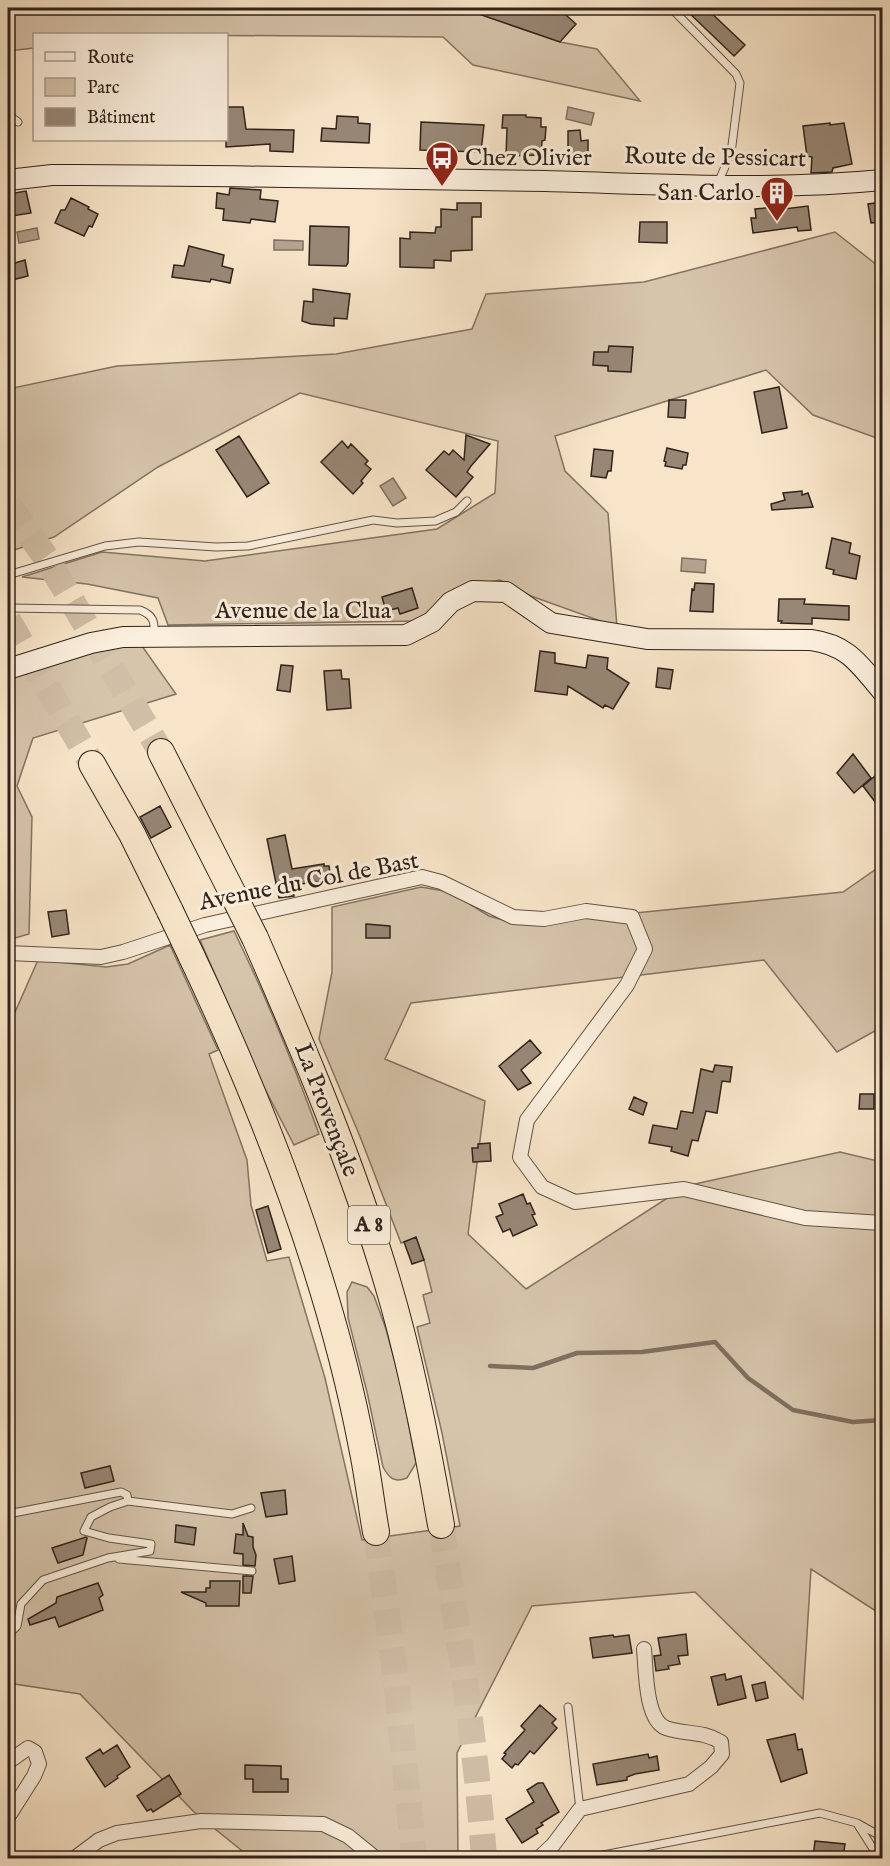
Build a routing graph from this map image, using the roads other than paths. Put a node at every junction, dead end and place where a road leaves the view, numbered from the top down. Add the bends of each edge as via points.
1 (671, 8) edge
2 (8, 119) edge
3 (18, 122) dead end
4 (8, 180) edge
5 (882, 180) edge
6 (717, 185) junction
7 (467, 501) dead end
8 (8, 574) edge
9 (8, 608) edge
10 (153, 637) junction
11 (8, 669) edge
12 (882, 691) edge
13 (161, 752) tunnel mouth
14 (92, 764) tunnel mouth
15 (8, 953) edge
16 (882, 1223) edge
17 (128, 1501) junction
18 (251, 1508) dead end
19 (8, 1514) edge
20 (441, 1525) tunnel mouth
21 (376, 1532) tunnel mouth
22 (108, 1558) junction
23 (252, 1571) dead end
24 (8, 1635) edge
25 (644, 1649) dead end
26 (568, 1707) dead end
27 (8, 1762) edge
28 (580, 1809) junction
29 (8, 1817) edge
30 (857, 1823) junction
31 (882, 1837) edge
32 (75, 1858) edge
33 (375, 1858) edge
34 (539, 1858) edge
35 (588, 1858) edge
36 (879, 1858) edge

1 - 6 lane via 736,74 740,83 731,153
2 - 3 lane
4 - 6 street, Route de Pessicart via 52,175 137,175
5 - 6 street, Route de Pessicart via 838,185
7 - 8 lane via 456,512 435,521 373,520 248,546 139,542 105,546
9 - 10 lane via 140,610 153,618
10 - 11 street, Avenue de la Clua via 91,643
10 - 12 street, Avenue de la Clua via 406,635 432,622 451,602 473,591 506,592 551,623 636,637 829,642 848,652
13 - 20 highway, La Provençale / A 8, bridge via 255,938 331,1118 384,1271 409,1361
14 - 21 highway, bridge via 170,911 259,1109 333,1324 363,1447
15 - 16 street, Avenue du Col de Bast via 101,957 205,925 422,877 441,882 513,917 544,919 586,911 632,917 645,948 627,985 527,1120 520,1157 543,1187 574,1202 684,1189 805,1218
17 - 18 lane via 232,1514
17 - 19 lane via 121,1492
17 - 22 lane via 91,1517 84,1531 151,1544 150,1551
22 - 23 lane
22 - 24 lane via 43,1580 21,1604 17,1626
25 - 28 street via 649,1700 656,1719 665,1728 709,1735 721,1742 722,1754 689,1784
26 - 28 lane
27 - 29 street via 28,1748 35,1752 39,1764
28 - 34 street
30 - 31 lane
30 - 35 lane via 820,1813
30 - 36 lane
32 - 33 street via 99,1840 117,1833 201,1821 323,1824 348,1836

